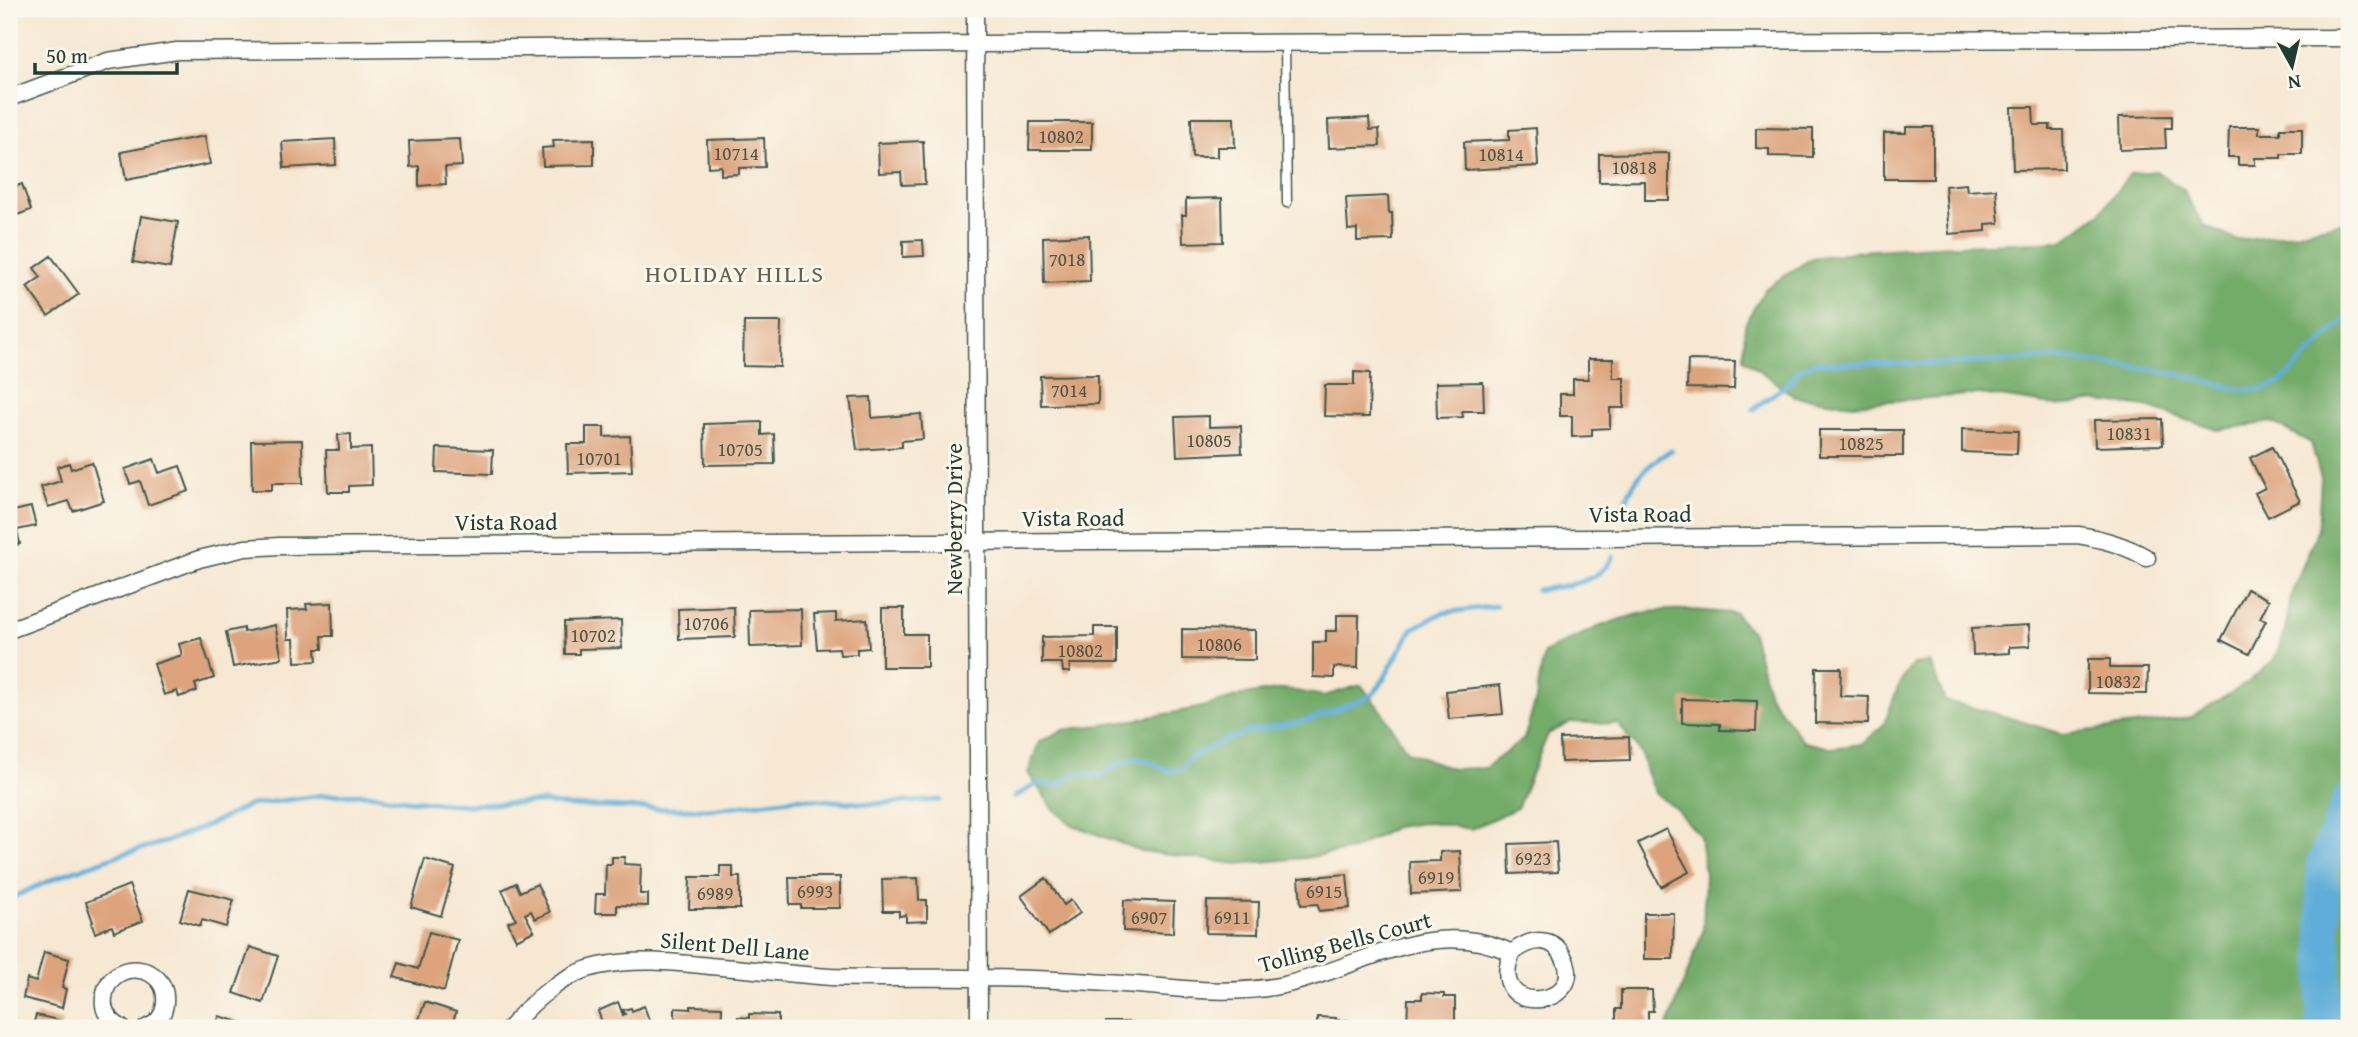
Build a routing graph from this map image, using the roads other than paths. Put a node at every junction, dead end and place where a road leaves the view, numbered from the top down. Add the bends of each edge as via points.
1 (975, 9) edge
2 (2349, 38) edge
3 (1284, 43) junction
4 (975, 44) junction
5 (9, 98) edge
6 (1287, 203) dead end
7 (977, 541) junction
8 (2147, 558) dead end
9 (9, 630) edge
10 (1512, 953) dead end
11 (978, 978) junction
12 (122, 1028) edge
13 (146, 1028) edge
14 (510, 1028) edge
15 (979, 1028) edge

1 - 4 street, Newberry Drive
2 - 3 street
3 - 4 street
3 - 6 lane
4 - 5 street via 177,51 108,61
4 - 7 street, Newberry Drive
7 - 8 street, Vista Road via 2078,535 2127,546
7 - 9 street, Vista Road via 245,548 199,558
7 - 11 street, Newberry Drive
10 - 11 street, Tolling Bells Court via 1469,939 1418,942 1286,985 1224,992 1107,981
11 - 14 street, Silent Dell Lane via 868,979 654,960 624,962 596,966 571,977 522,1013
11 - 15 street, Newberry Drive
12 - 13 street via 114,1024 103,1004 110,980 129,969 154,976 162,985 164,1009 159,1020

